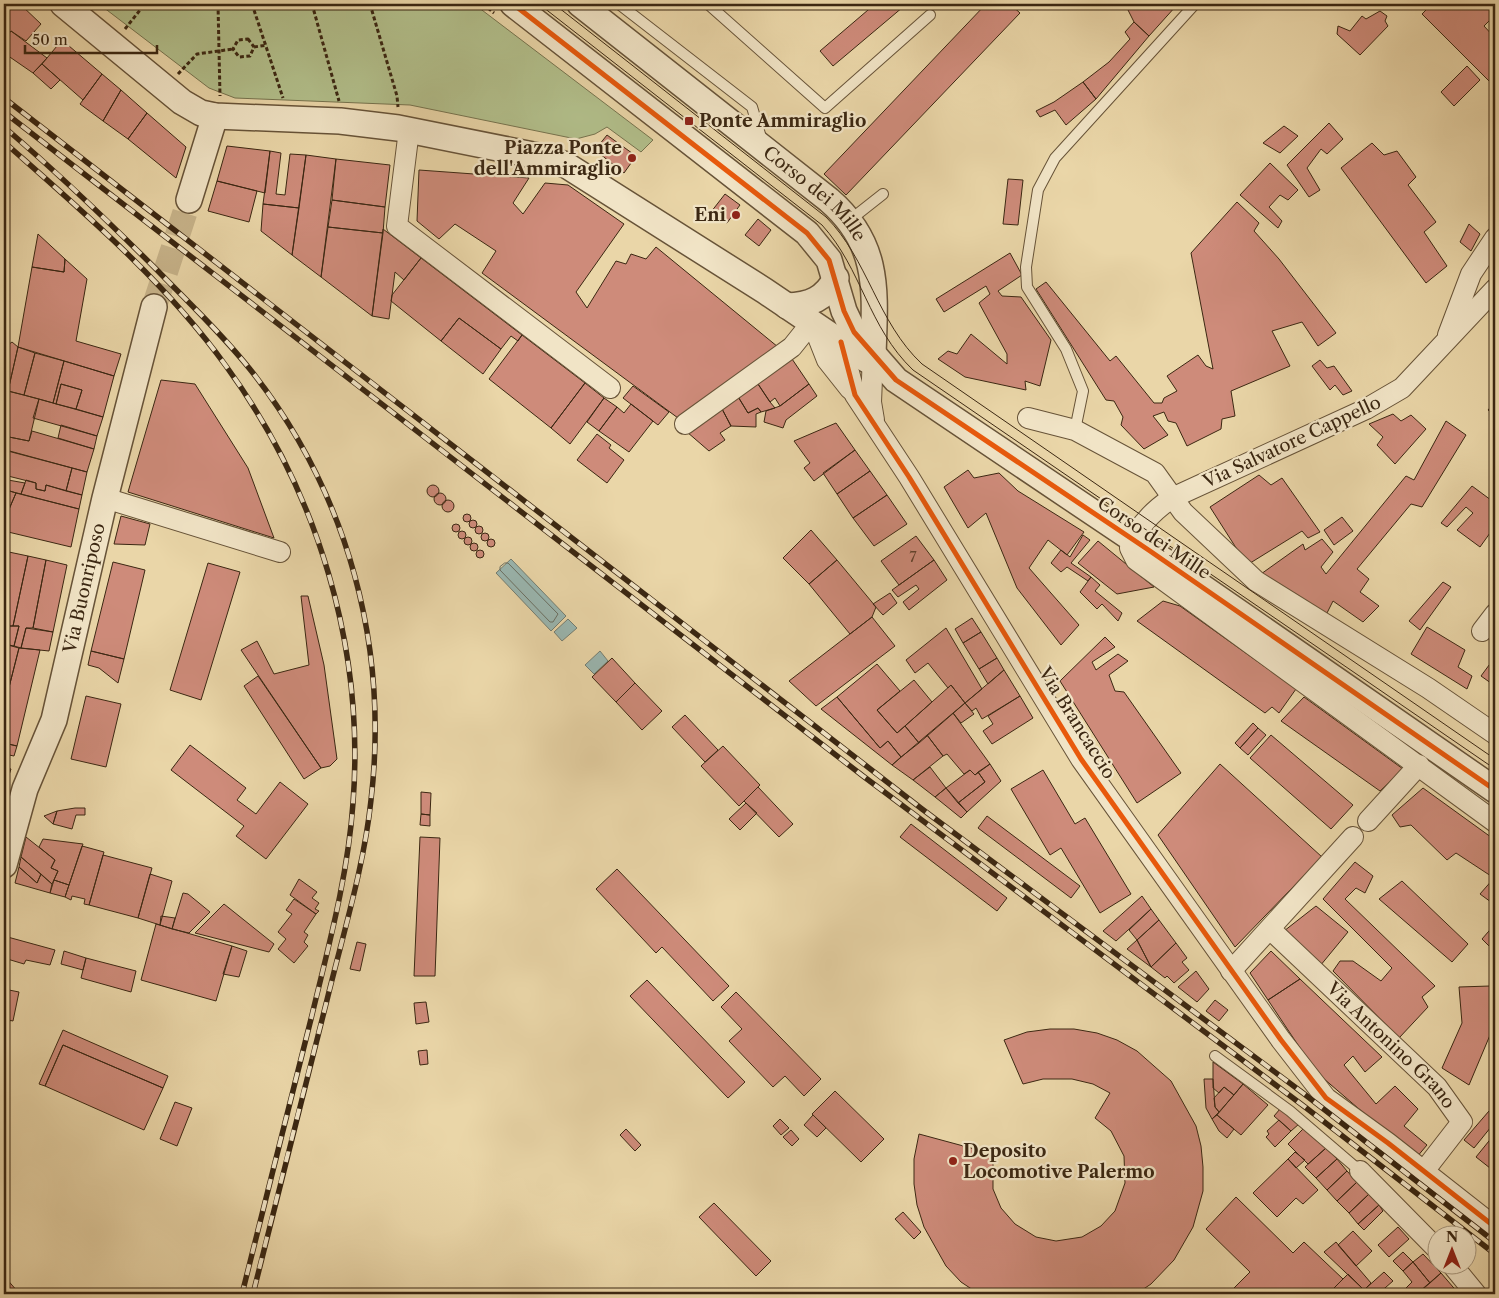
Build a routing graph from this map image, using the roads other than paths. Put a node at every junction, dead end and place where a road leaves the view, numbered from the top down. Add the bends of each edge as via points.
1 (63, 4) edge
2 (513, 4) edge
3 (580, 4) edge
4 (619, 4) edge
5 (708, 4) edge
6 (1195, 4) edge
7 (930, 15) dead end
8 (215, 116) junction
9 (404, 122) junction
10 (765, 149) junction
11 (883, 194) dead end
12 (189, 200) tunnel mouth
13 (850, 220) junction
14 (1495, 238) edge
15 (836, 278) junction
16 (1495, 289) edge
17 (787, 306) junction
18 (154, 307) tunnel mouth
19 (812, 322) junction
20 (1448, 337) junction
21 (841, 342) junction
22 (873, 359) junction
23 (610, 388) dead end
24 (855, 395) junction
25 (1028, 418) dead end
26 (685, 424) dead end
27 (875, 425) junction
28 (1075, 430) junction
29 (105, 498) junction
30 (1172, 498) junction
31 (1132, 540) junction
32 (280, 552) dead end
33 (1495, 614) edge
34 (1482, 631) dead end
35 (1495, 734) edge
36 (1419, 765) junction
37 (1495, 790) edge
38 (1368, 821) dead end
39 (1495, 822) edge
40 (1353, 837) dead end
41 (4, 865) edge
42 (1270, 929) junction
43 (1231, 971) junction
44 (1215, 1056) dead end
45 (1360, 1171) joint
46 (1424, 1171) junction
47 (1495, 1228) edge
48 (1426, 1238) edge
49 (1461, 1276) edge
50 (1475, 1294) edge

1 - 8 street via 191,109
2 - 15 street via 807,233 823,250
3 - 10 street, Corso dei Mille
4 - 10 lane via 752,107
5 - 7 lane via 826,108
6 - 28 lane via 1055,158 1038,190 1026,266 1027,287 1066,349 1083,391
8 - 9 street
8 - 12 street
9 - 17 street via 566,165
9 - 23 street via 397,226
10 - 13 street, Corso dei Mille
11 - 13 lane
13 - 22 street, Corso dei Mille via 863,240 872,268
14 - 20 street, Via Salvatore Cappello via 1471,274
15 - 17 street via 829,291 820,298
15 - 22 street via 848,320
16 - 20 street, Via Salvatore Cappello
17 - 19 street
18 - 29 street, Via Buonriposo
19 - 21 street
19 - 24 street via 827,360
19 - 26 street via 792,347
20 - 30 street, Via Salvatore Cappello via 1402,388 1366,409
21 - 22 street
21 - 24 street, Via Brancaccio
22 - 27 street via 871,402
22 - 31 street, Corso dei Mille via 896,380
24 - 27 street, Via Brancaccio
25 - 28 street
27 - 43 street, Via Brancaccio via 1081,759
28 - 30 street via 1155,473
29 - 32 street
29 - 41 street, Via Buonriposo via 54,720 25,789
30 - 31 street, Via Salvatore Cappello via 1156,509
30 - 35 street via 1256,581 1428,688
31 - 36 street via 1130,548 1136,560
31 - 37 street, Corso dei Mille
33 - 34 street
36 - 38 street
36 - 39 street
40 - 42 street
42 - 43 street
42 - 46 street, Via Antonino Grano via 1437,1087 1462,1122
43 - 46 street, Via Brancaccio via 1326,1098
44 - 45 lane via 1333,1145
45 - 48 street
46 - 47 street, Via Brancaccio
49 - 50 street

